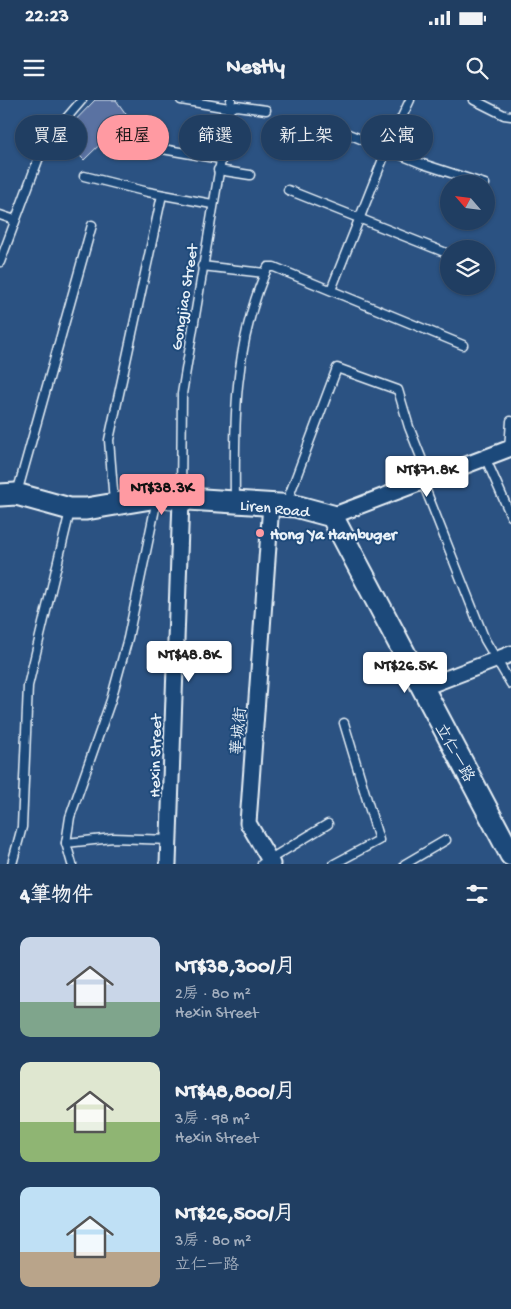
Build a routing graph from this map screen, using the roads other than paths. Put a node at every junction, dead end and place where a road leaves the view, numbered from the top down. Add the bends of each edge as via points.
1 (82, 100) edge
2 (181, 100) edge
3 (410, 100) edge
4 (474, 100) edge
5 (230, 104) edge
6 (266, 110) dead end
7 (403, 115) edge
8 (511, 116) edge
9 (220, 160) edge
10 (383, 160) edge
11 (418, 160) edge
12 (218, 170) junction
13 (250, 175) dead end
14 (461, 175) edge
15 (84, 176) dead end
16 (288, 190) dead end
17 (162, 195) junction
18 (212, 204) junction
19 (0, 215) edge
20 (15, 220) junction
21 (359, 220) junction
22 (92, 225) dead end
23 (440, 251) edge
24 (0, 262) edge
25 (202, 266) junction
26 (265, 273) junction
27 (331, 290) junction
28 (463, 345) dead end
29 (511, 421) edge
30 (510, 449) edge
31 (485, 457) junction
32 (427, 482) junction
33 (8, 495) edge
34 (157, 497) junction
35 (180, 500) junction
36 (235, 502) junction
37 (114, 504) junction
38 (278, 505) junction
39 (70, 509) junction
40 (332, 516) junction
41 (511, 516) edge
42 (505, 656) edge
43 (511, 684) edge
44 (422, 688) junction
45 (344, 722) dead end
46 (328, 824) dead end
47 (170, 840) junction
48 (446, 840) dead end
49 (66, 843) junction
50 (511, 855) edge
51 (268, 863) edge
52 (12, 864) edge
53 (72, 864) edge
54 (168, 864) edge
55 (334, 864) edge
56 (405, 864) edge

1 - 20 lane via 44,144
2 - 5 lane
3 - 7 lane
4 - 8 lane
5 - 6 lane
9 - 12 lane, Gongjiao Street
10 - 21 lane
11 - 14 lane
12 - 13 lane
12 - 18 lane, Gongjiao Street
15 - 17 lane
16 - 21 lane
17 - 18 lane
17 - 37 lane via 109,440
18 - 25 lane, Gongjiao Street
19 - 20 lane
20 - 24 lane
21 - 23 lane
21 - 27 lane
22 - 33 lane
25 - 26 lane
25 - 35 lane, Gongjiao Street via 182,394
26 - 27 lane via 271,266
26 - 36 lane via 256,295 242,354 234,423
27 - 28 lane
29 - 30 lane
30 - 31 street, Liren Road
31 - 32 street, Liren Road
31 - 41 lane
32 - 38 lane via 398,390 336,368
32 - 40 street, Liren Road
32 - 42 lane via 485,640 491,653
33 - 39 street, Liren Road
34 - 35 street, Liren Road
34 - 37 street, Liren Road
34 - 49 lane via 128,638 111,700 70,817
35 - 36 street, Liren Road
35 - 47 street, Hexin Street
36 - 38 street, Liren Road
37 - 39 street, Liren Road
38 - 40 street, Liren Road
38 - 51 street, 華城街 via 248,823
39 - 52 lane via 28,686 22,827
40 - 44 street, 立仁一路
42 - 43 lane
42 - 44 street
44 - 50 street, 立仁一路
45 - 55 lane via 379,840
46 - 51 lane
47 - 49 lane via 114,838
47 - 54 street, Hexin Street
48 - 56 lane
49 - 53 lane

